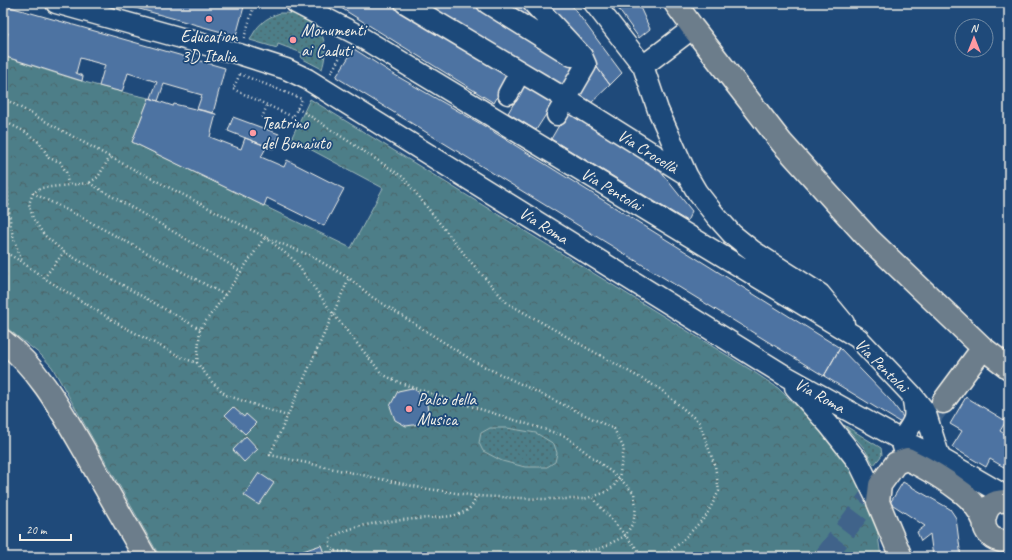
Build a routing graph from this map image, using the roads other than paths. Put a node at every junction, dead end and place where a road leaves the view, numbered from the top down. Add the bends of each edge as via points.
1 (56, 3) edge
2 (405, 3) edge
3 (488, 3) edge
4 (533, 3) edge
5 (594, 3) edge
6 (675, 3) edge
7 (304, 5) edge
8 (698, 35) junction
9 (586, 65) junction
10 (643, 66) junction
11 (520, 72) junction
12 (508, 94) dead end
13 (561, 107) junction
14 (687, 175) junction
15 (858, 338) junction
16 (3, 341) edge
17 (983, 348) junction
18 (1009, 368) edge
19 (784, 375) junction
20 (912, 396) junction
21 (943, 402) tunnel mouth
22 (904, 450) junction
23 (940, 458) junction
24 (1009, 501) edge
25 (878, 502) junction
26 (994, 539) edge
27 (145, 557) edge
28 (901, 557) edge

1 - 19 street, Via Roma via 286,69 322,88
2 - 11 street, Via Crocellà
3 - 9 street
4 - 9 street via 582,56
5 - 10 street
6 - 8 main road
7 - 15 street, Via Pentolai
8 - 10 street
8 - 17 main road via 782,143 868,238
9 - 13 street
10 - 14 street via 658,110
11 - 12 street
11 - 13 street, Via Crocellà
13 - 14 street, Via Crocellà
14 - 15 street, Via Crocellà via 732,234 820,294
15 - 20 street, Via Pentolai
16 - 27 main road via 17,352 46,386 62,410
17 - 18 main road
17 - 21 main road
19 - 22 street, Via Roma
19 - 25 street via 859,463
20 - 22 street via 915,420
20 - 23 street, Via Pentolai via 925,411
22 - 23 street, Via Roma
22 - 25 main road via 880,485
22 - 26 main road via 923,467 964,494
23 - 24 street, Via Roma via 997,491
24 - 26 main road via 1000,500 992,504 986,512
25 - 28 main road

